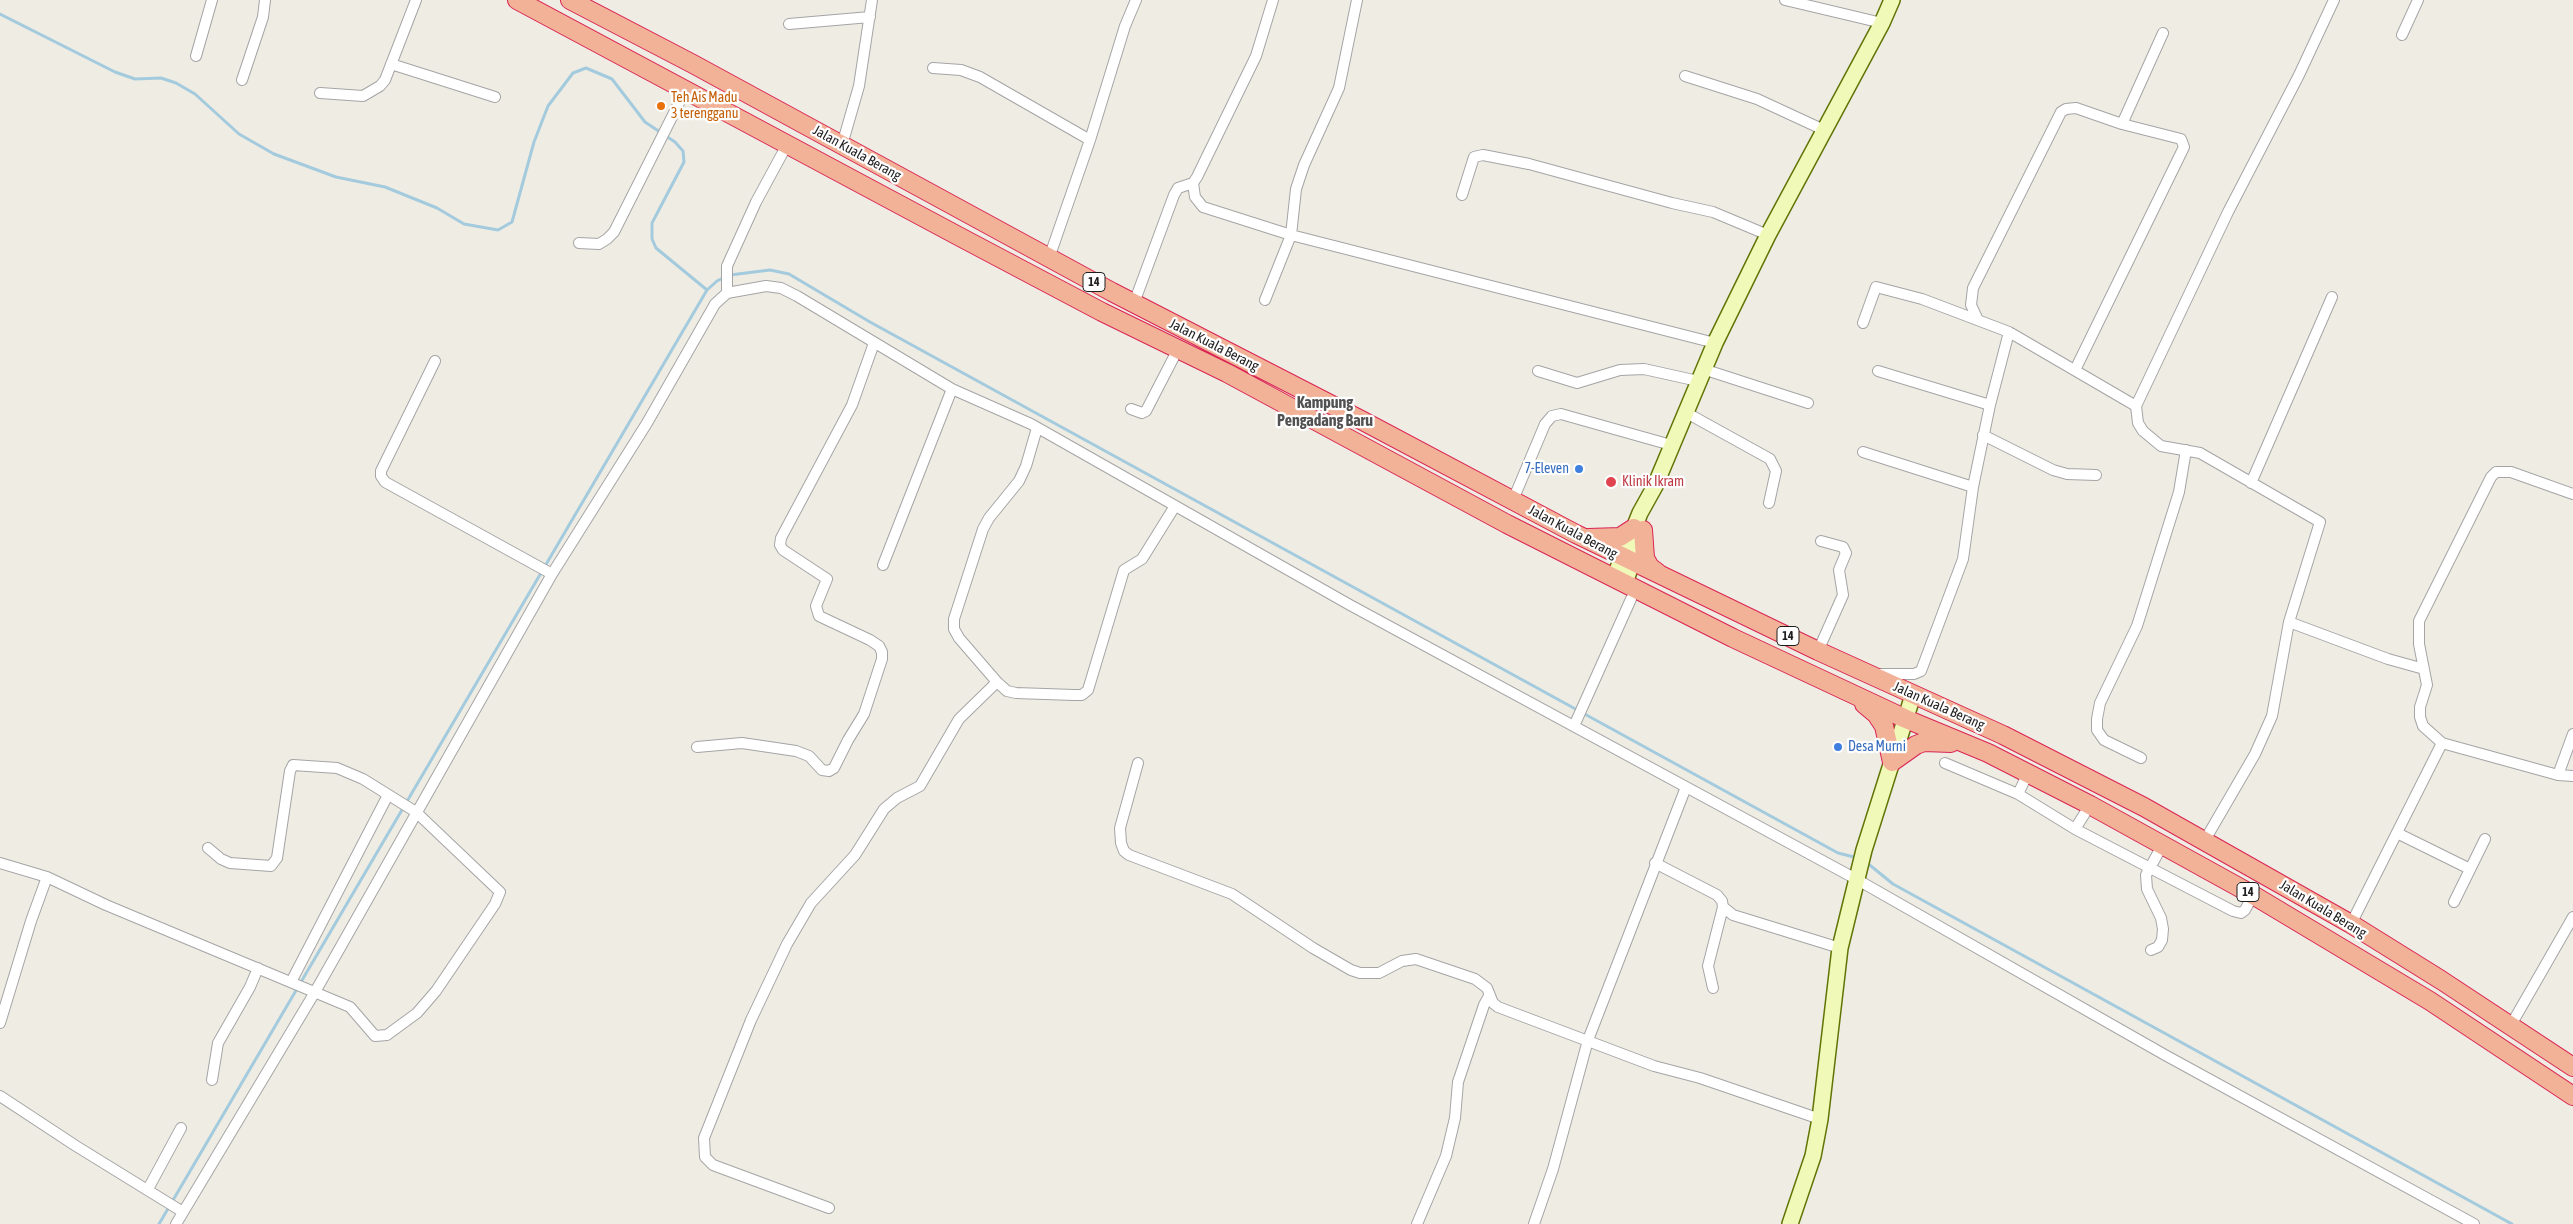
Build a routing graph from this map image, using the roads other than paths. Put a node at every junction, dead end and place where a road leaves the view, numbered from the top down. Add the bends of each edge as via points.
1 (212, 0) edge
2 (265, 0) edge
3 (416, 0) edge
4 (516, 0) edge
5 (570, 0) edge
6 (872, 0) edge
7 (1136, 0) edge
8 (1273, 0) edge
9 (1357, 0) edge
10 (1785, 0) edge
11 (1892, 0) edge
12 (2334, 0) edge
13 (2418, 0) edge
14 (870, 18) junction
15 (1882, 23) junction
16 (789, 24) dead end
17 (2164, 33) dead end
18 (2402, 36) dead end
19 (196, 56) dead end
20 (391, 64) junction
21 (932, 68) dead end
22 (1685, 76) dead end
23 (242, 80) dead end
24 (686, 89) junction
25 (320, 93) dead end
26 (495, 97) dead end
27 (2122, 124) junction
28 (1824, 130) junction
29 (1090, 140) junction
30 (788, 143) junction
31 (842, 145) junction
32 (1193, 183) junction
33 (1462, 195) dead end
34 (1291, 235) junction
35 (1768, 235) junction
36 (579, 243) dead end
37 (1049, 258) junction
38 (726, 290) junction
39 (2332, 297) dead end
40 (1266, 300) dead end
41 (1134, 304) junction
42 (1978, 320) junction
43 (1862, 323) dead end
44 (2010, 332) junction
45 (874, 343) junction
46 (1715, 343) junction
47 (1178, 349) junction
48 (435, 361) dead end
49 (2075, 370) junction
50 (1878, 371) dead end
51 (1538, 372) dead end
52 (1701, 375) junction
53 (952, 389) junction
54 (1808, 403) dead end
55 (1990, 405) junction
56 (2136, 406) junction
57 (1131, 409) dead end
58 (1685, 412) junction
59 (1037, 428) junction
60 (1983, 435) junction
61 (1670, 446) junction
62 (2186, 450) junction
63 (1863, 452) dead end
64 (2096, 475) dead end
65 (2251, 483) junction
66 (1973, 487) junction
67 (2573, 494) edge
68 (1513, 500) junction
69 (1769, 503) dead end
70 (1175, 506) junction
71 (1507, 524) junction
72 (1638, 529) junction
73 (1576, 534) junction
74 (1821, 541) dead end
75 (1627, 560) junction
76 (883, 565) dead end
77 (549, 573) junction
78 (1662, 577) junction
79 (1623, 586) junction
80 (2289, 622) junction
81 (1818, 651) junction
82 (2424, 669) junction
83 (1867, 673) junction
84 (1828, 681) junction
85 (996, 682) junction
86 (1913, 695) junction
87 (1906, 719) junction
88 (1576, 722) junction
89 (2573, 734) edge
90 (2003, 735) junction
91 (2442, 744) junction
92 (697, 747) dead end
93 (1988, 753) junction
94 (2141, 758) dead end
95 (1892, 762) junction
96 (1138, 763) dead end
97 (1944, 763) dead end
98 (2028, 773) junction
99 (2558, 775) junction
100 (2573, 776) edge
101 (1686, 786) junction
102 (2018, 794) junction
103 (393, 798) junction
104 (2090, 805) junction
105 (413, 810) junction
106 (2075, 829) junction
107 (2397, 832) junction
108 (2485, 839) dead end
109 (2205, 840) junction
110 (2162, 844) junction
111 (208, 848) dead end
112 (0, 863) edge
113 (1655, 863) junction
114 (2150, 866) junction
115 (2470, 869) junction
116 (47, 877) junction
117 (1857, 877) junction
118 (2253, 895) junction
119 (2454, 902) dead end
120 (1723, 907) junction
121 (2573, 917) edge
122 (2350, 924) junction
123 (1840, 948) junction
124 (2151, 950) dead end
125 (258, 968) junction
126 (293, 982) junction
127 (1712, 988) dead end
128 (311, 991) junction
129 (1489, 996) junction
130 (0, 1023) edge
131 (2511, 1025) junction
132 (1588, 1040) junction
133 (2573, 1067) edge
134 (212, 1080) dead end
135 (0, 1096) edge
136 (2573, 1096) edge
137 (1820, 1119) junction
138 (181, 1128) dead end
139 (148, 1189) junction
140 (829, 1208) dead end
141 (183, 1212) junction
142 (176, 1224) edge
143 (1417, 1224) edge
144 (1534, 1224) edge
145 (1790, 1224) edge
146 (2474, 1224) edge

1 - 19 street
2 - 23 street
3 - 20 street
4 - 24 highway, Jalan Kuala Berang / 14
5 - 31 highway, Jalan Kuala Berang / 14
6 - 14 street
7 - 29 street
8 - 32 street via 1256,56
9 - 34 street via 1339,88 1296,189
10 - 15 street
11 - 15 main road
12 - 56 street
13 - 18 street
14 - 16 street
14 - 31 street via 859,86
15 - 28 main road
17 - 27 street
20 - 25 street via 385,80 368,94 356,97
20 - 26 street
21 - 29 street via 961,70 980,77
22 - 28 street via 1757,99
24 - 30 highway, Jalan Kuala Berang / 14
24 - 36 street via 614,232 598,244
27 - 42 street via 2076,108 2061,112 1973,288 1971,305
27 - 49 street via 2181,139 2184,144
28 - 35 main road
29 - 37 street
30 - 38 street via 756,202 728,266
30 - 47 highway, Jalan Kuala Berang / 14 via 971,243
31 - 37 highway, Jalan Kuala Berang / 14
32 - 34 street via 1195,197 1203,207
32 - 41 street via 1182,186 1174,195
33 - 35 street via 1474,157 1482,155 1529,164 1713,212
34 - 40 street
34 - 46 street
35 - 46 main road
37 - 41 highway, Jalan Kuala Berang / 14
38 - 45 street via 766,286 781,288
38 - 77 street via 647,423
39 - 65 street
41 - 68 highway, Jalan Kuala Berang / 14
42 - 43 street via 1922,299 1876,287
42 - 44 street
44 - 49 street
44 - 55 street
45 - 53 street
45 - 92 street via 852,405 780,545 827,579 816,606 819,616 870,640 882,652 864,714 834,768 829,770 822,770 809,756 796,751 742,744
46 - 52 main road
47 - 57 street via 1146,410 1142,413
47 - 71 highway, Jalan Kuala Berang / 14
48 - 77 street via 381,470 381,476 385,482
49 - 56 street
50 - 55 street
51 - 52 street via 1577,383 1620,370
52 - 54 street
52 - 58 main road
53 - 59 street
53 - 76 street
55 - 60 street
56 - 62 street via 2138,423 2160,446
58 - 61 main road
58 - 69 street via 1770,459 1776,471
59 - 70 street
59 - 85 street via 1019,481 988,518 983,529 954,619 954,629 959,638
60 - 64 street via 2053,470
60 - 66 street
61 - 68 street via 1561,414 1552,416 1545,424
61 - 72 main road
62 - 65 street via 2200,453
62 - 94 street via 2179,492 2140,617 2100,703 2097,719 2098,730 2104,740
63 - 66 street
65 - 80 street via 2320,522
66 - 83 street via 1963,559 1921,671
67 - 82 street via 2511,472 2494,474 2419,622
68 - 73 highway, Jalan Kuala Berang / 14
70 - 85 street via 1142,559 1124,570 1088,690 1082,695 1016,693 1007,691
70 - 88 street via 1350,605
71 - 79 highway, Jalan Kuala Berang / 14
71 - 79 highway, Jalan Kuala Berang / 14 via 1554,559
72 - 73 highway via 1610,539 1591,539
72 - 75 main road
72 - 78 highway via 1645,558 1650,568
73 - 75 highway, Jalan Kuala Berang / 14
74 - 81 street via 1843,547 1846,553 1839,570 1843,595
75 - 78 highway, Jalan Kuala Berang / 14
75 - 79 main road
77 - 105 street
78 - 81 highway, Jalan Kuala Berang / 14
79 - 84 highway, Jalan Kuala Berang / 14 via 1698,630 1733,638
79 - 88 street
80 - 82 street via 2388,660
80 - 109 street via 2272,716 2255,754
81 - 83 highway, Jalan Kuala Berang / 14
82 - 91 street via 2427,686 2420,717 2423,726
83 - 86 highway, Jalan Kuala Berang / 14
84 - 87 highway, Jalan Kuala Berang / 14
84 - 95 highway via 1876,714 1889,739
85 - 140 street via 959,719 920,786 884,809 855,855 811,903 786,944 750,1020 704,1138 705,1157 713,1165
86 - 87 main road
86 - 90 highway, Jalan Kuala Berang / 14
87 - 93 highway, Jalan Kuala Berang / 14
87 - 95 main road
88 - 101 street
89 - 99 street
90 - 98 highway via 2001,751 2022,761
90 - 109 highway, Jalan Kuala Berang / 14
91 - 99 street
91 - 107 street
93 - 95 highway via 1947,742 1924,742
93 - 98 highway, Jalan Kuala Berang / 14
95 - 117 main road
96 - 129 street via 1120,828 1121,843 1129,855 1232,894 1351,970 1379,973 1402,960 1416,959 1475,979 1487,988
97 - 102 street
98 - 102 street
98 - 104 highway, Jalan Kuala Berang / 14
99 - 100 street
101 - 113 street
101 - 117 street
102 - 106 street
103 - 105 street
103 - 111 street via 348,771 293,765 277,858 271,866 230,863
103 - 126 street
104 - 106 street
104 - 110 highway, Jalan Kuala Berang / 14
105 - 128 street
105 - 128 street via 500,892 495,904 436,991 417,1013 388,1035 375,1036 350,1007
106 - 114 street
107 - 115 street
107 - 122 street
108 - 115 street
109 - 122 highway, Jalan Kuala Berang / 14
110 - 114 street
110 - 118 highway, Jalan Kuala Berang / 14
112 - 116 street
113 - 120 street via 1717,894
113 - 132 street
114 - 118 street via 2233,911 2241,913 2245,910
114 - 124 street via 2146,875 2147,890 2163,929 2158,947
115 - 119 street
116 - 125 street
116 - 130 street
117 - 123 main road
117 - 146 street via 2165,1055
118 - 136 highway, Jalan Kuala Berang / 14 via 2430,1001
120 - 123 street via 1733,915
120 - 127 street via 1708,966
121 - 131 street
122 - 131 highway, Jalan Kuala Berang / 14
123 - 137 main road
125 - 126 street
125 - 134 street via 218,1043
126 - 128 street
128 - 141 street
129 - 132 street via 1498,1007
129 - 143 street via 1458,1082 1455,1118 1446,1156
131 - 133 highway, Jalan Kuala Berang / 14
132 - 137 street via 1654,1066 1700,1078
132 - 144 street via 1553,1169
135 - 139 street
137 - 145 main road via 1813,1156
138 - 139 street
139 - 141 street
141 - 142 street

